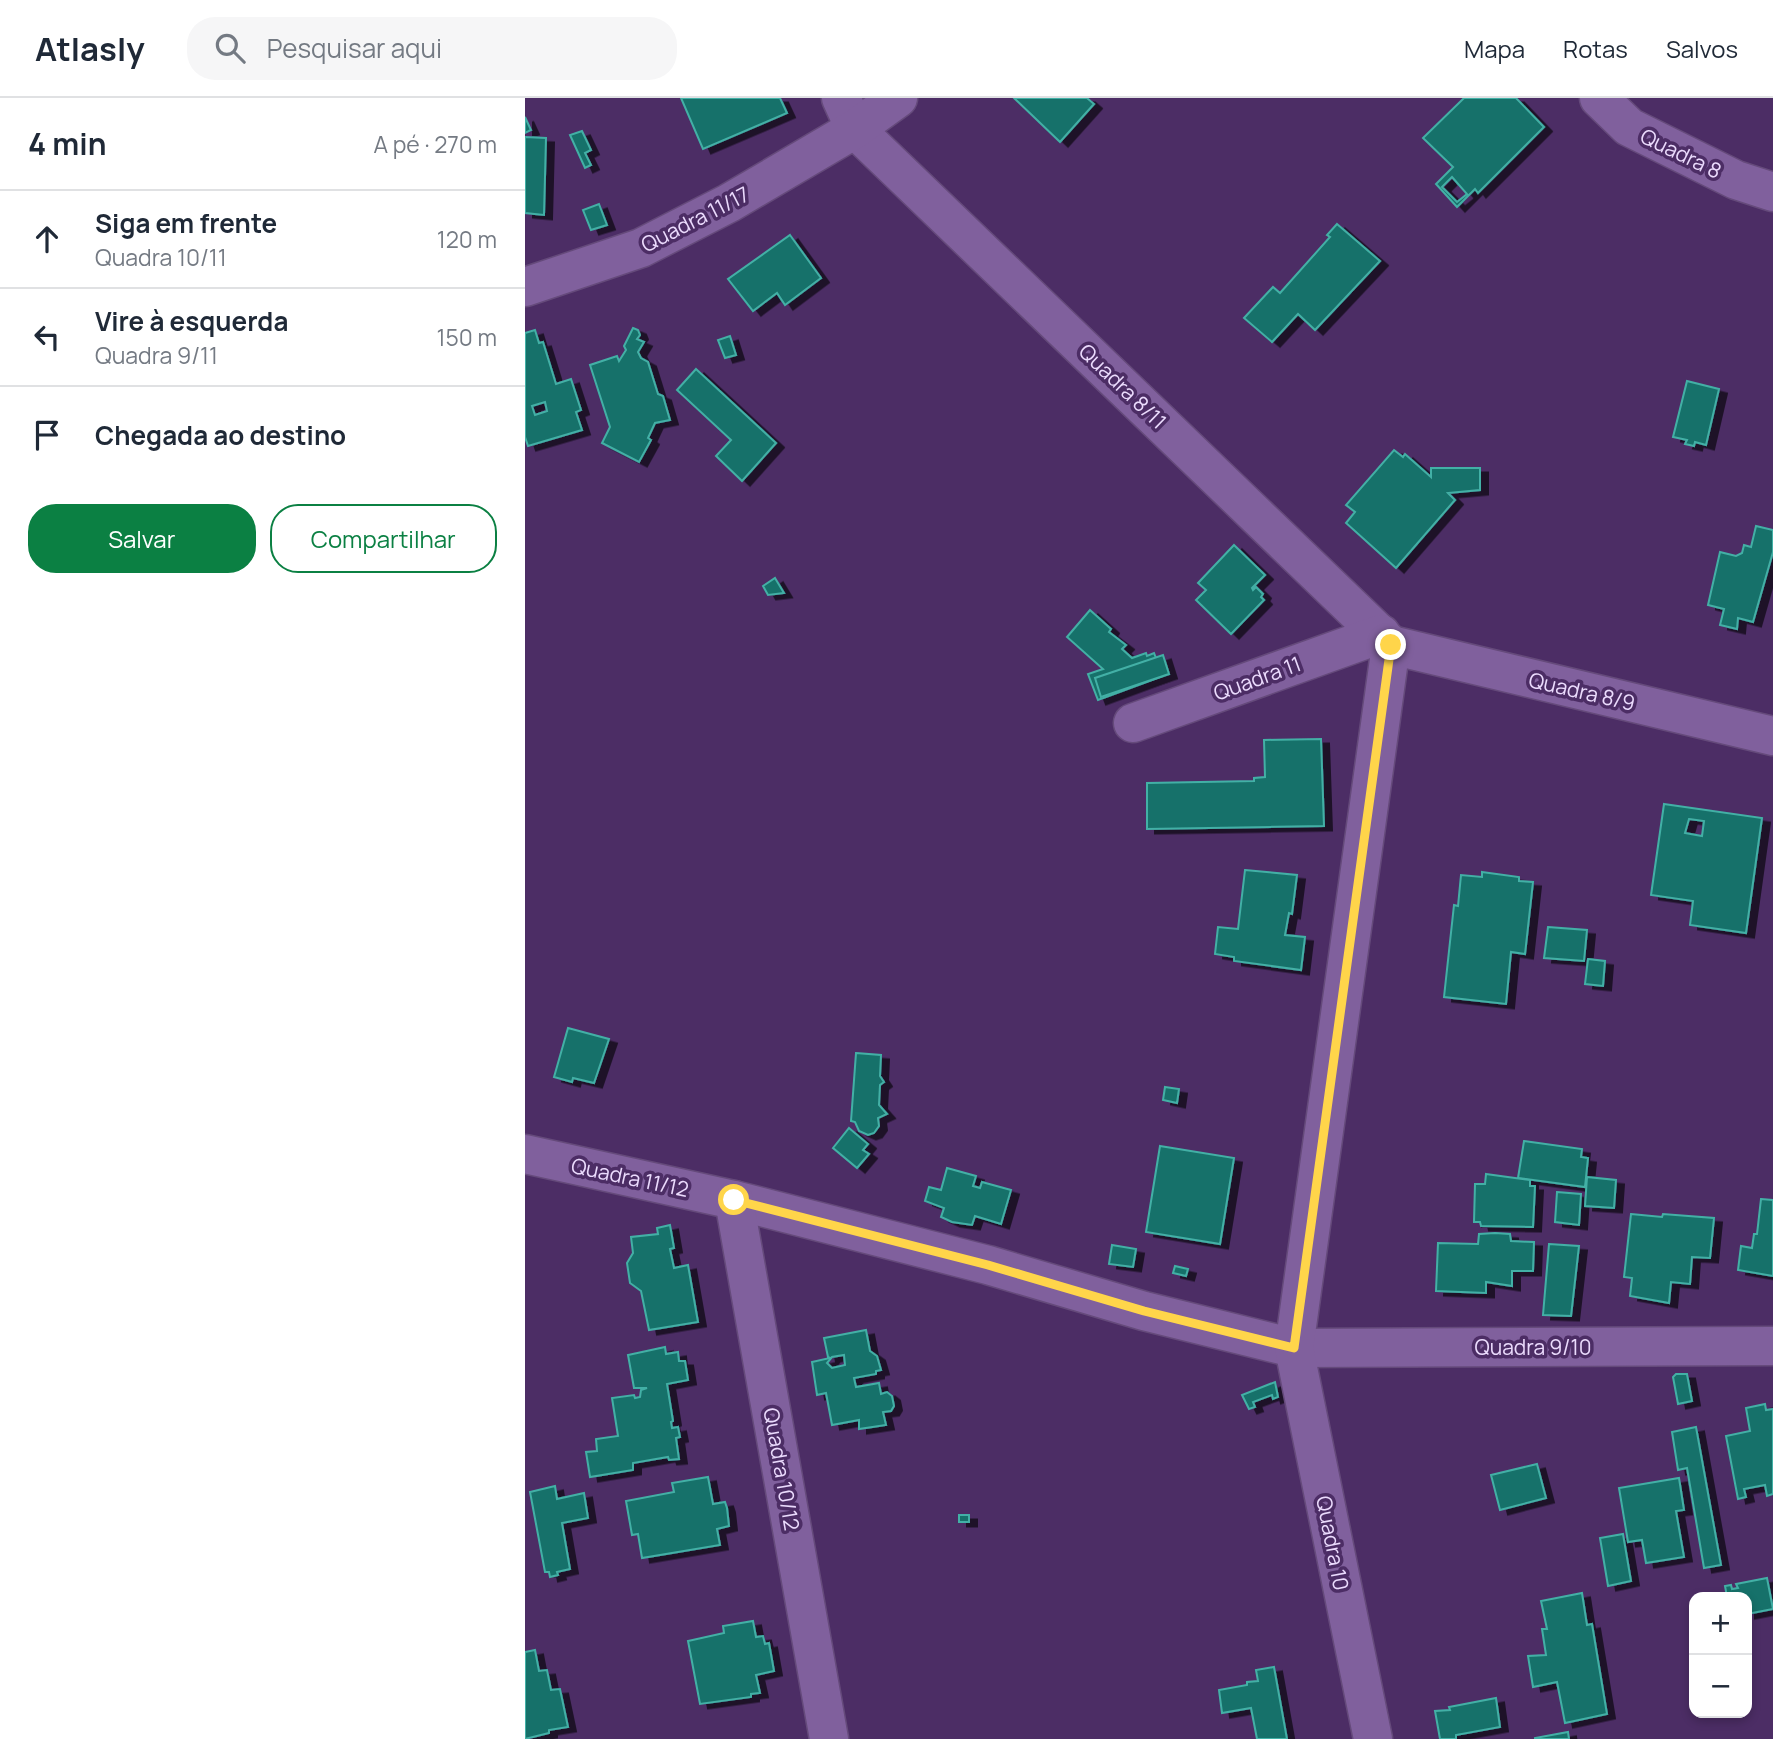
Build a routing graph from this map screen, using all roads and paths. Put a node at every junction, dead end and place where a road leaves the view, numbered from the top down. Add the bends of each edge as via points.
1 (898, 98) edge
2 (1599, 98) edge
3 (848, 113) edge
4 (1773, 192) edge
5 (525, 287) edge
6 (1386, 639) junction
7 (1133, 723) dead end
8 (1773, 736) edge
9 (525, 1154) edge
10 (734, 1200) junction
11 (1773, 1346) edge
12 (1294, 1348) junction
13 (829, 1739) edge
14 (1373, 1739) edge

1 - 3 street, Quadra 11/17
2 - 4 street, Quadra 8 via 1629,127 1736,180
3 - 5 street, Quadra 11/17 via 729,203 641,248
3 - 6 street, Quadra 8/11
6 - 7 street, Quadra 11
6 - 8 street, Quadra 8/9
6 - 12 street, Quadra 10
9 - 10 street, Quadra 11/12
10 - 12 street, Quadra 11/12
10 - 13 street, Quadra 10/12
11 - 12 street, Quadra 9/10
12 - 14 street, Quadra 10

